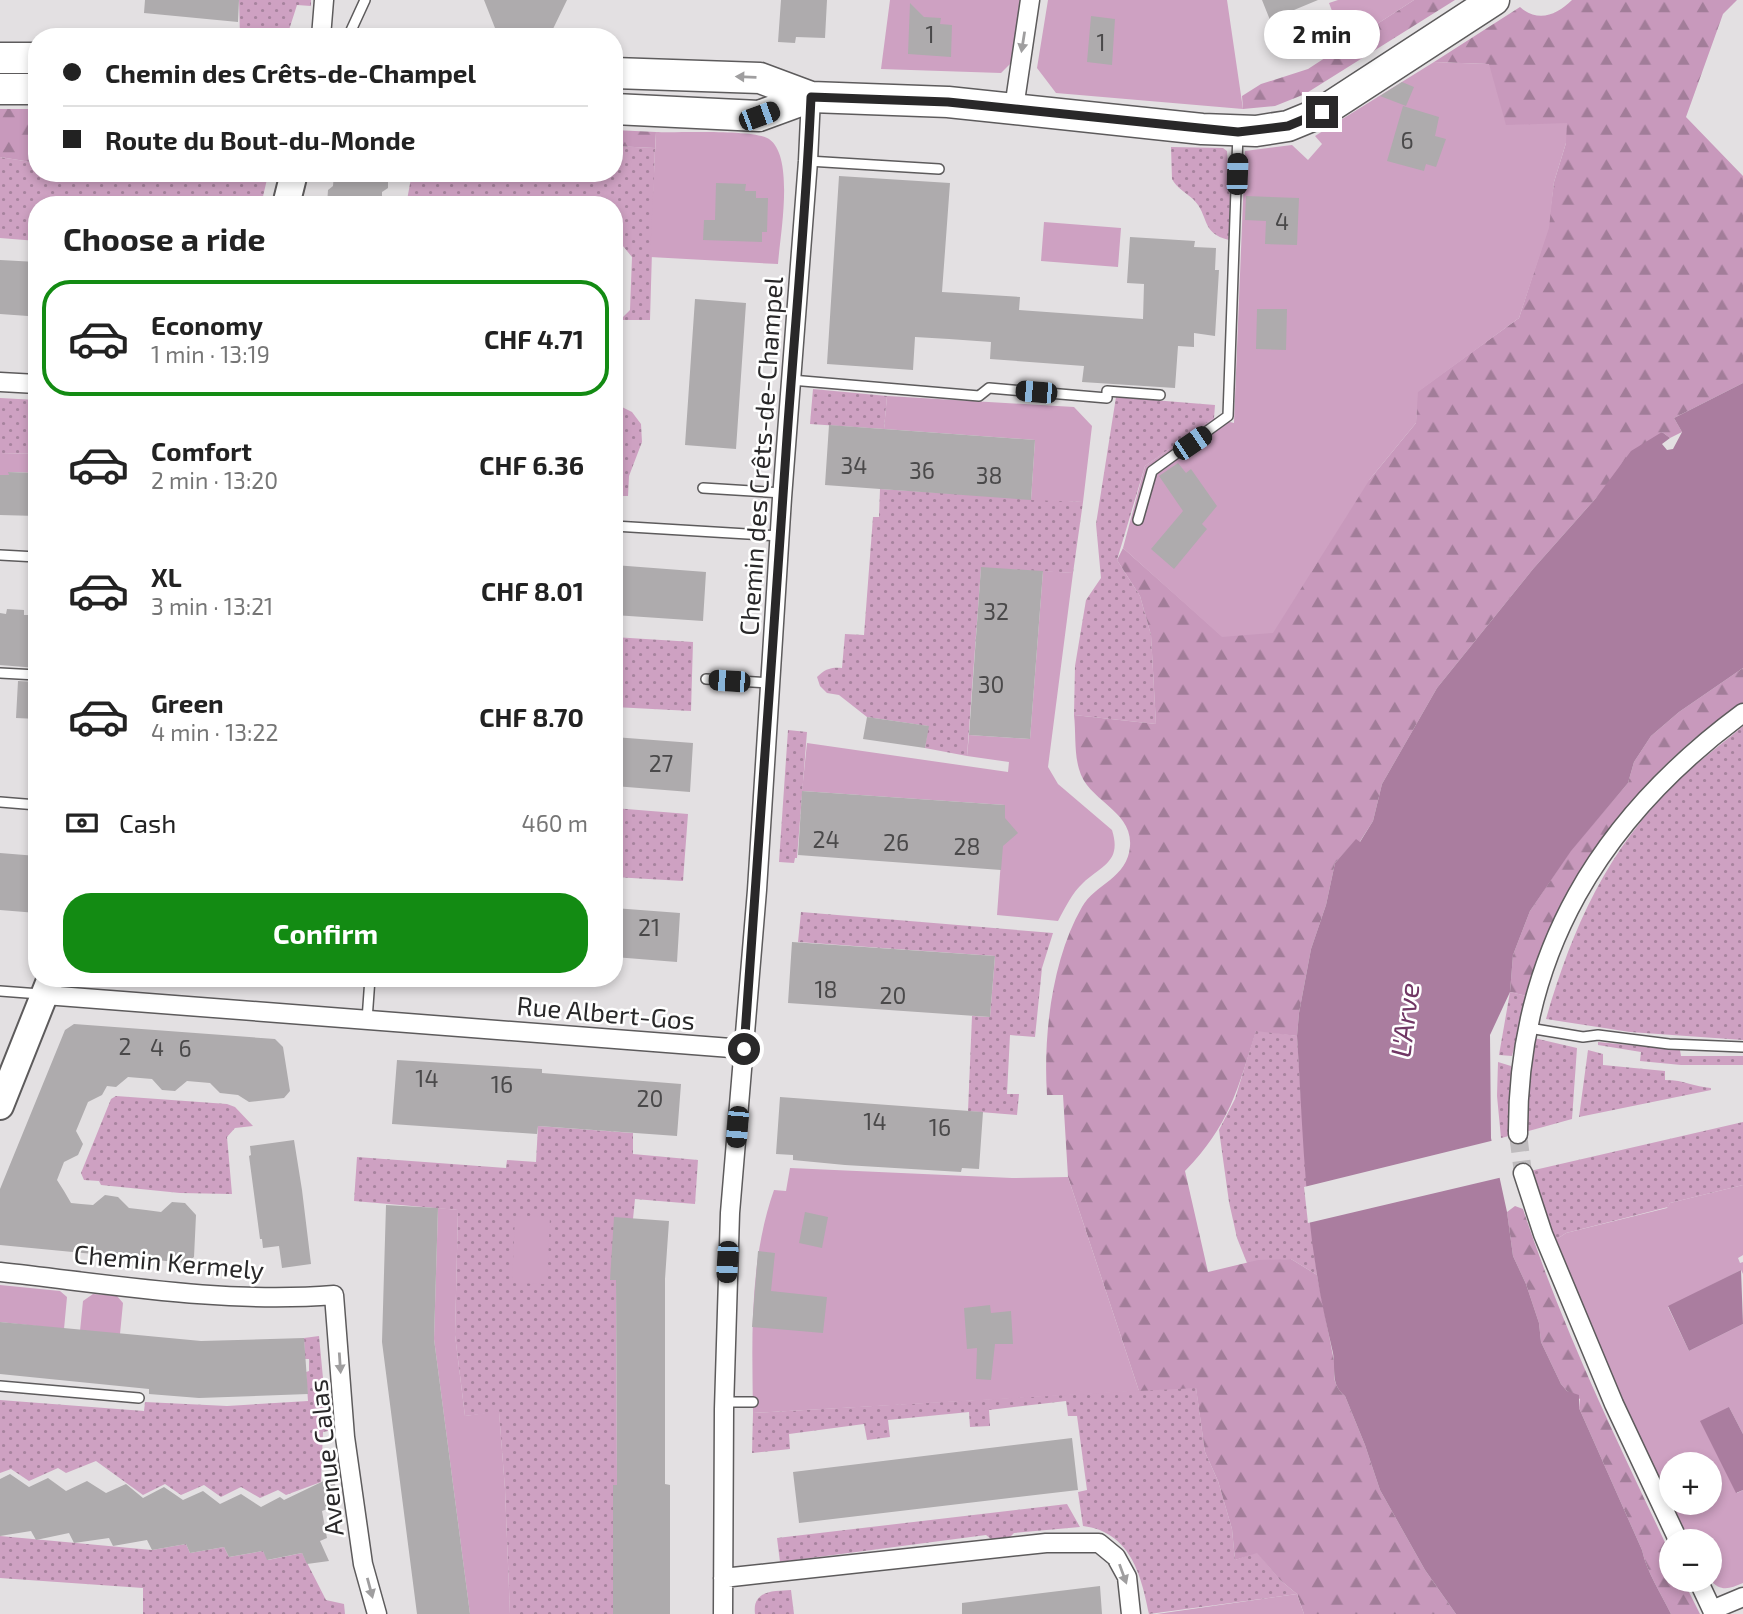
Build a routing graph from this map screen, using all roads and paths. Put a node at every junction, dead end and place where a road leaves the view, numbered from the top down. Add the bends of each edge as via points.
1 (324, 0) edge
2 (365, 0) edge
3 (1030, 0) edge
4 (1494, 0) edge
5 (322, 28) edge
6 (352, 28) edge
7 (0, 58) edge
8 (28, 58) edge
9 (623, 73) edge
10 (0, 89) edge
11 (28, 89) edge
12 (811, 97) junction
13 (1014, 108) junction
14 (623, 109) edge
15 (1238, 132) junction
16 (808, 161) junction
17 (939, 169) dead end
18 (791, 380) junction
19 (0, 382) edge
20 (28, 384) edge
21 (1160, 395) dead end
22 (703, 488) dead end
23 (783, 493) junction
24 (1138, 520) dead end
25 (623, 527) edge
26 (780, 536) junction
27 (0, 555) edge
28 (28, 557) edge
29 (0, 673) edge
30 (28, 675) edge
31 (706, 679) dead end
32 (771, 683) junction
33 (1743, 713) edge
34 (0, 802) edge
35 (28, 804) edge
36 (38, 987) edge
37 (48, 987) edge
38 (57, 987) edge
39 (369, 987) edge
40 (0, 991) edge
41 (367, 1020) junction
42 (1529, 1028) junction
43 (1743, 1047) edge
44 (744, 1049) junction
45 (0, 1107) edge
46 (1518, 1134) tunnel mouth
47 (1523, 1173) tunnel mouth
48 (0, 1272) edge
49 (334, 1295) joint
50 (0, 1386) edge
51 (139, 1398) dead end
52 (724, 1402) junction
53 (753, 1402) dead end
54 (1673, 1529) edge
55 (723, 1578) junction
56 (1704, 1592) edge
57 (1743, 1597) edge
58 (1713, 1612) edge
59 (377, 1614) edge
60 (723, 1614) edge
61 (1131, 1614) edge

1 - 5 street
2 - 6 lane
3 -> 13 street
4 - 15 main road via 1305,121
7 - 8 main road
12 -> 9 main road via 760,78
10 - 11 main road
12 - 13 main road
12 - 14 main road via 759,116
12 - 16 street, Chemin des Crêts-de-Champel
13 - 15 main road
15 - 24 lane via 1228,416 1152,471
16 - 17 lane
16 - 18 street, Chemin des Crêts-de-Champel
18 - 21 lane via 979,396 989,388 1107,398 1108,391
18 - 23 street, Chemin des Crêts-de-Champel
19 - 20 street
22 - 23 lane
23 - 26 street, Chemin des Crêts-de-Champel
25 - 26 lane
26 - 32 street, Chemin des Crêts-de-Champel
27 - 28 lane
29 - 30 lane
31 - 32 lane
32 - 44 street, Chemin des Crêts-de-Champel
33 - 42 street via 1660,783 1606,847 1562,922
34 - 35 lane
36 - 40 lane
37 - 45 street
38 - 41 street, Rue Albert-Gos
39 - 41 lane
41 - 44 street, Rue Albert-Gos
42 - 43 lane via 1583,1037
42 - 46 street via 1519,1079
44 - 52 street, Chemin des Crêts-de-Champel via 729,1225
47 - 54 street via 1543,1234 1614,1404
48 - 49 street, Chemin Kermely via 184,1293
49 -> 59 street, Avenue Calas via 345,1437 363,1564
50 - 51 lane
52 - 53 lane
52 - 55 street, Chemin des Crêts-de-Champel
55 - 60 street, Chemin des Crêts-de-Champel
55 -> 61 street via 1046,1543 1099,1543 1116,1557 1126,1577
56 - 58 street
57 - 58 street

